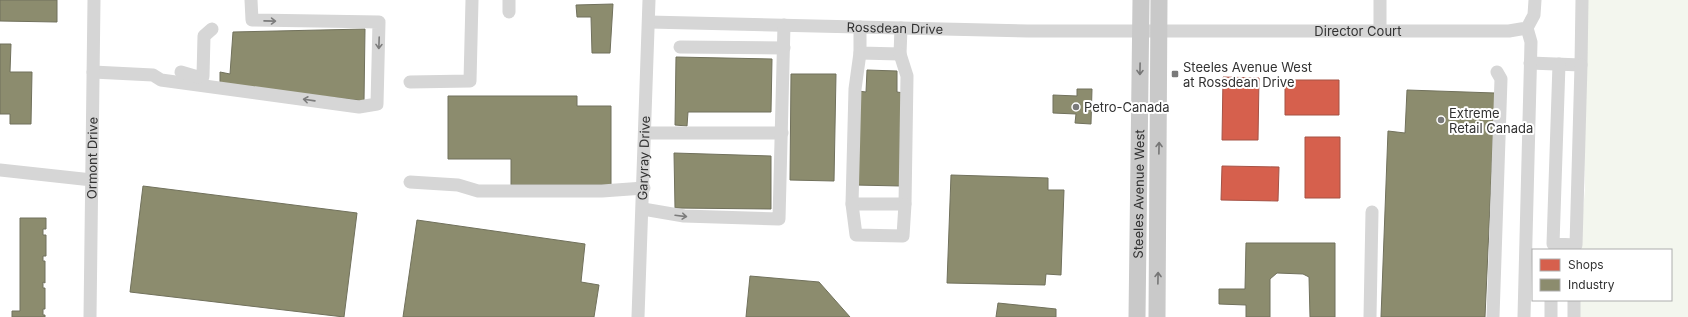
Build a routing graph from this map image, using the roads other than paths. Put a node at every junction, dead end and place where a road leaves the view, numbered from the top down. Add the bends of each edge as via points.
1 (94, 0) edge
2 (251, 0) edge
3 (472, 0) edge
4 (649, 0) edge
5 (1141, 0) edge
6 (1159, 0) edge
7 (1380, 0) edge
8 (1535, 0) edge
9 (1582, 0) edge
10 (649, 22) junction
11 (784, 25) junction
12 (860, 27) junction
13 (902, 28) junction
14 (1527, 28) junction
15 (212, 29) dead end
16 (1141, 30) junction
17 (1158, 30) junction
18 (1380, 31) junction
19 (680, 47) dead end
20 (784, 48) junction
21 (860, 53) junction
22 (900, 54) junction
23 (1530, 63) junction
24 (1559, 64) junction
25 (1581, 64) junction
26 (93, 72) junction
27 (182, 72) dead end
28 (1497, 72) dead end
29 (410, 82) dead end
30 (646, 133) junction
31 (782, 133) junction
32 (0, 170) edge
33 (92, 180) junction
34 (410, 182) dead end
35 (644, 188) junction
36 (852, 204) junction
37 (905, 204) junction
38 (643, 209) junction
39 (1372, 212) dead end
40 (1553, 247) edge
41 (1576, 247) edge
42 (1552, 301) edge
43 (1574, 301) edge
44 (90, 317) edge
45 (638, 317) edge
46 (1137, 317) edge
47 (1157, 317) edge
48 (1370, 317) edge
49 (1493, 317) edge
50 (1524, 317) edge
51 (1551, 317) edge
52 (1574, 317) edge

1 - 26 street, Ormont Drive
2 -> 26 street via 252,20 379,22 377,104 359,107 161,80 153,75
3 - 29 street via 470,81
4 - 10 street, Garyray Drive
5 - 16 main road, Steeles Avenue West
6 - 17 main road, Steeles Avenue West
7 - 18 street
8 - 14 street via 1534,15
9 - 25 street
10 - 11 street, Rossdean Drive
10 - 30 street, Garyray Drive
11 - 12 street, Rossdean Drive
11 - 20 street
12 - 13 street, Rossdean Drive
12 - 21 street
13 - 16 street, Rossdean Drive
13 - 22 street
14 - 18 street, Director Court via 1509,31
14 - 23 street via 1531,42
15 - 27 street via 204,36 203,76
16 - 17 street, Rossdean Drive
16 -> 46 main road, Steeles Avenue West
17 - 18 street, Director Court
47 -> 17 main road, Steeles Avenue West via 1160,117
19 - 20 street
20 - 31 street
21 - 22 street
21 - 36 street via 855,89
22 - 37 street via 907,76
23 - 24 street
23 - 50 street
24 - 25 street
24 - 40 street
25 - 41 street
26 - 33 street, Ormont Drive
28 - 49 street via 1501,79
30 - 31 street
30 - 35 street, Garyray Drive
38 -> 31 street via 684,216 779,219
32 - 33 street
33 - 44 street, Ormont Drive
34 - 35 street via 458,185 478,191 602,191
35 - 38 street, Garyray Drive
36 - 37 street
36 - 37 street via 856,235 903,236
38 - 45 street, Garyray Drive
39 - 48 street
40 - 41 street
42 - 51 street
43 - 52 street

